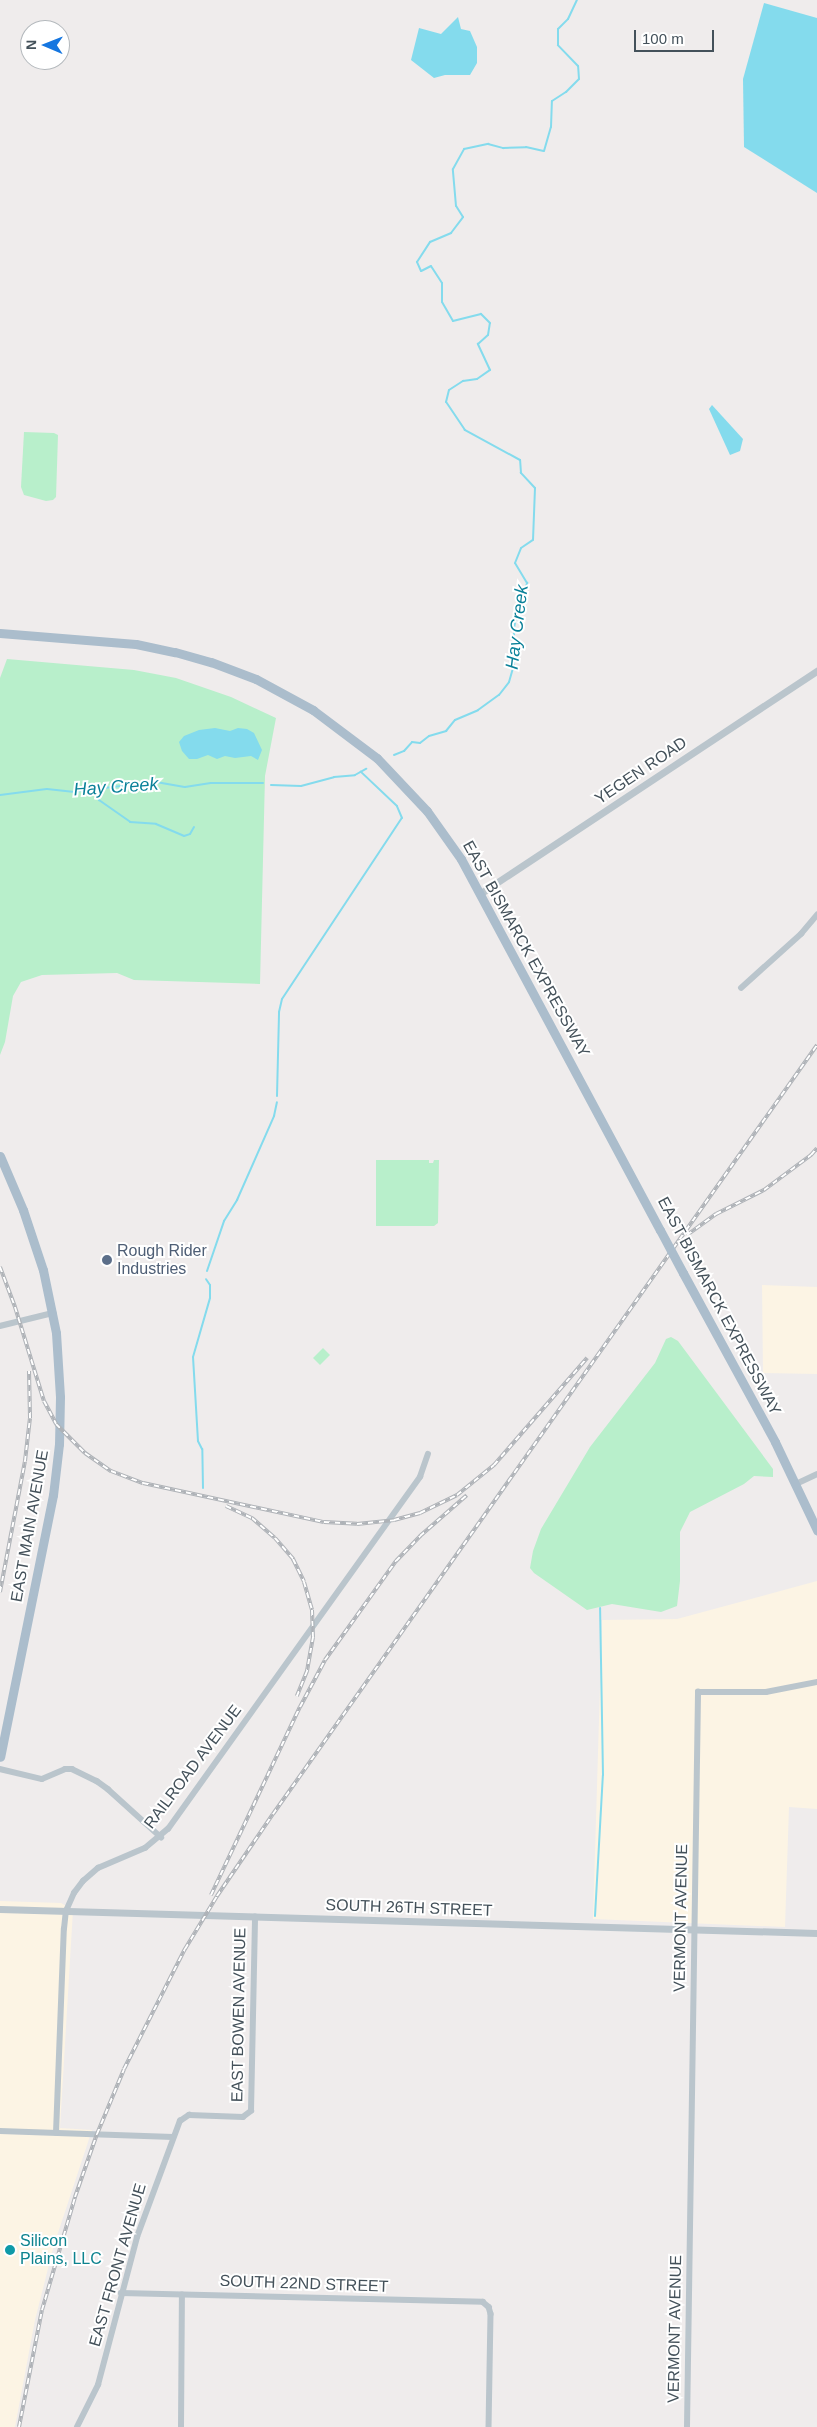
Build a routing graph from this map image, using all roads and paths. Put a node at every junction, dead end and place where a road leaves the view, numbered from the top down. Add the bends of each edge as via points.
1 (0, 633) edge
2 (817, 671) edge
3 (481, 893) junction
4 (817, 915) edge
5 (741, 988) dead end
6 (0, 1156) edge
7 (53, 1313) junction
8 (0, 1326) edge
9 (428, 1454) dead end
10 (817, 1474) edge
11 (796, 1484) junction
12 (817, 1530) edge
13 (817, 1682) edge
14 (0, 1756) edge
15 (0, 1769) edge
16 (161, 1837) junction
17 (0, 1909) edge
18 (66, 1911) junction
19 (254, 1917) junction
20 (696, 1930) junction
21 (817, 1933) edge
22 (189, 2116) joint
23 (0, 2131) edge
24 (56, 2133) junction
25 (173, 2137) junction
26 (121, 2293) junction
27 (182, 2295) junction
28 (77, 2427) edge
29 (181, 2427) edge
30 (490, 2427) edge
31 (687, 2427) edge

1 - 3 main road, EAST BISMARCK EXPRESSWAY via 104,640 175,652 235,670 289,696 344,732 396,777 438,826
2 - 3 street, YEGEN ROAD
3 - 11 main road, EAST BISMARCK EXPRESSWAY, bridge
4 - 5 street via 801,934
6 - 7 main road, EAST MAIN AVENUE via 32,1234
7 - 8 street
7 - 14 main road, EAST MAIN AVENUE via 60,1391 57,1470
9 - 16 street, RAILROAD AVENUE via 420,1477
10 - 11 street
11 - 12 main road, EAST BISMARCK EXPRESSWAY
13 - 20 street, VERMONT AVENUE via 766,1692 698,1692
15 - 16 street via 42,1779 72,1769 102,1785
16 - 18 street, RAILROAD AVENUE via 93,1872 78,1887
17 - 18 street, SOUTH 26TH STREET
18 - 19 street, SOUTH 26TH STREET
18 - 24 street, RAILROAD AVENUE
19 - 20 street, SOUTH 26TH STREET
19 - 22 street, EAST BOWEN AVENUE via 252,2103 249,2114 239,2117
20 - 21 street, SOUTH 26TH STREET
20 - 31 street, VERMONT AVENUE
22 - 25 street, EAST FRONT AVENUE via 180,2121
23 - 24 street
24 - 25 street
25 - 26 street, EAST FRONT AVENUE via 145,2213
26 - 27 street, SOUTH 22ND STREET
26 - 28 street, EAST FRONT AVENUE via 98,2385
27 - 29 street
27 - 30 street, SOUTH 22ND STREET via 483,2302 491,2314

